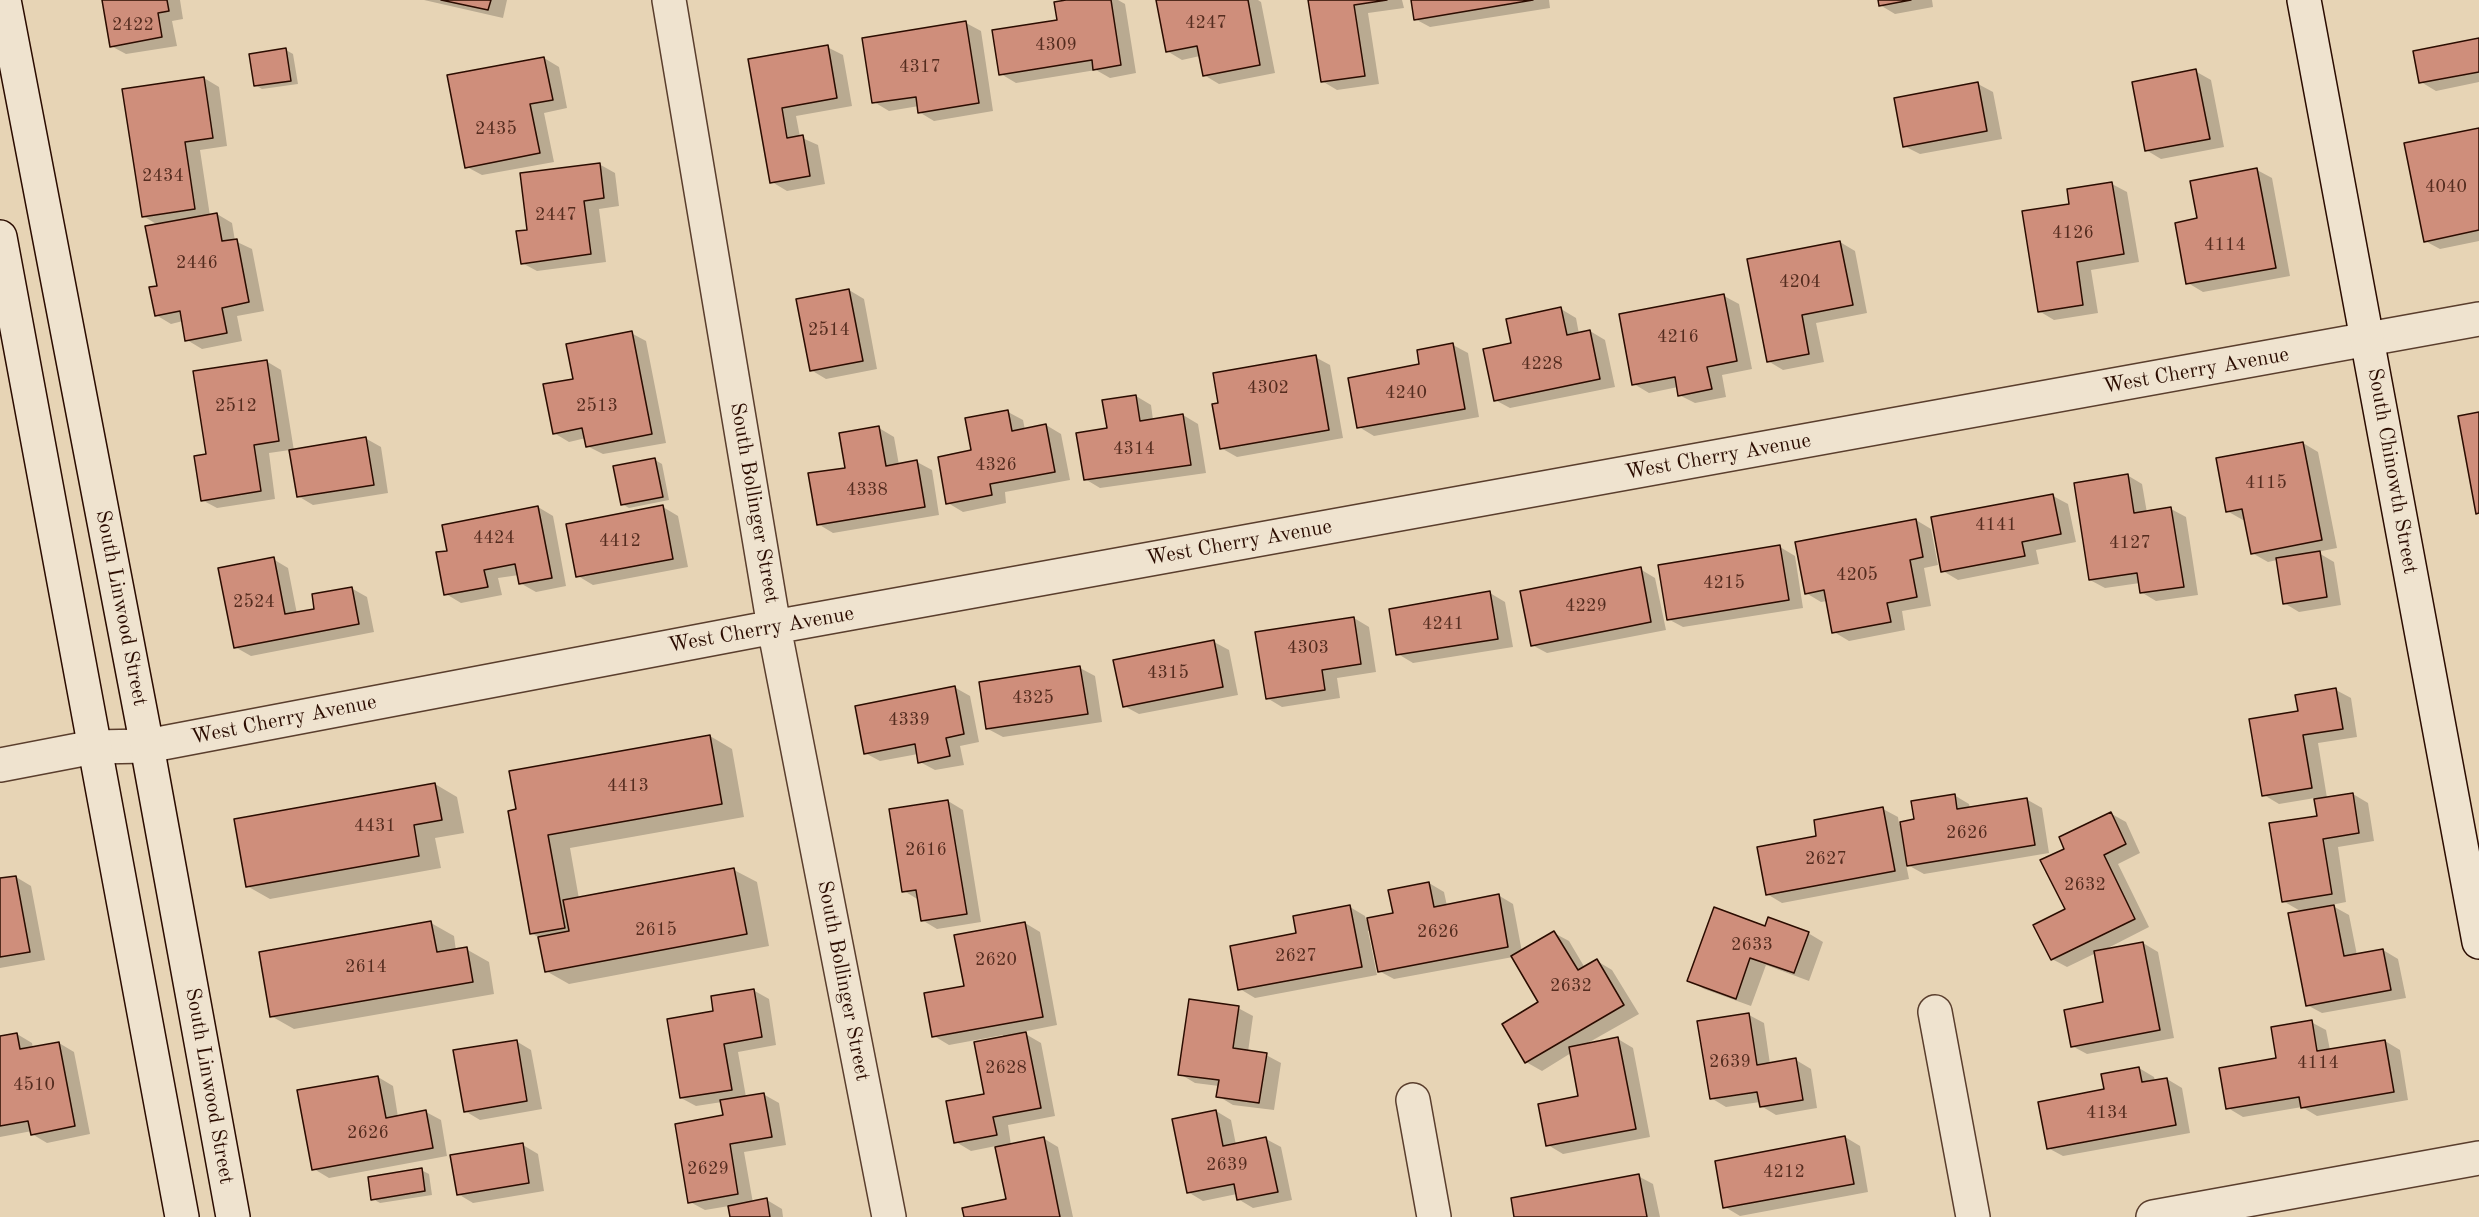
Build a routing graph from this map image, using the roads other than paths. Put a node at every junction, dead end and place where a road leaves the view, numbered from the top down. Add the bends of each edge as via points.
1 (4, 0) edge
2 (669, 0) edge
3 (2304, 0) edge
4 (0, 237) edge
5 (2479, 319) edge
6 (2368, 340) junction
7 (774, 627) junction
8 (147, 746) junction
9 (94, 747) junction
10 (0, 765) edge
11 (2479, 942) edge
12 (1935, 1012) dead end
13 (1413, 1100) dead end
14 (2479, 1158) edge
15 (182, 1217) edge
16 (233, 1217) edge
17 (889, 1217) edge
18 (1434, 1217) edge
19 (1973, 1217) edge
20 (2153, 1217) edge

1 - 8 street, South Linwood Street
2 - 7 street, South Bollinger Street
3 - 6 street, South Chinowth Street
4 - 9 street
5 - 6 street, West Cherry Avenue
6 - 7 street, West Cherry Avenue
6 - 11 street, South Chinowth Street
7 - 8 street, West Cherry Avenue
7 - 17 street, South Bollinger Street
8 - 9 street, West Cherry Avenue
8 - 16 street, South Linwood Street
9 - 10 street, West Cherry Avenue
9 - 15 street
12 - 19 street
13 - 18 street
14 - 20 street

